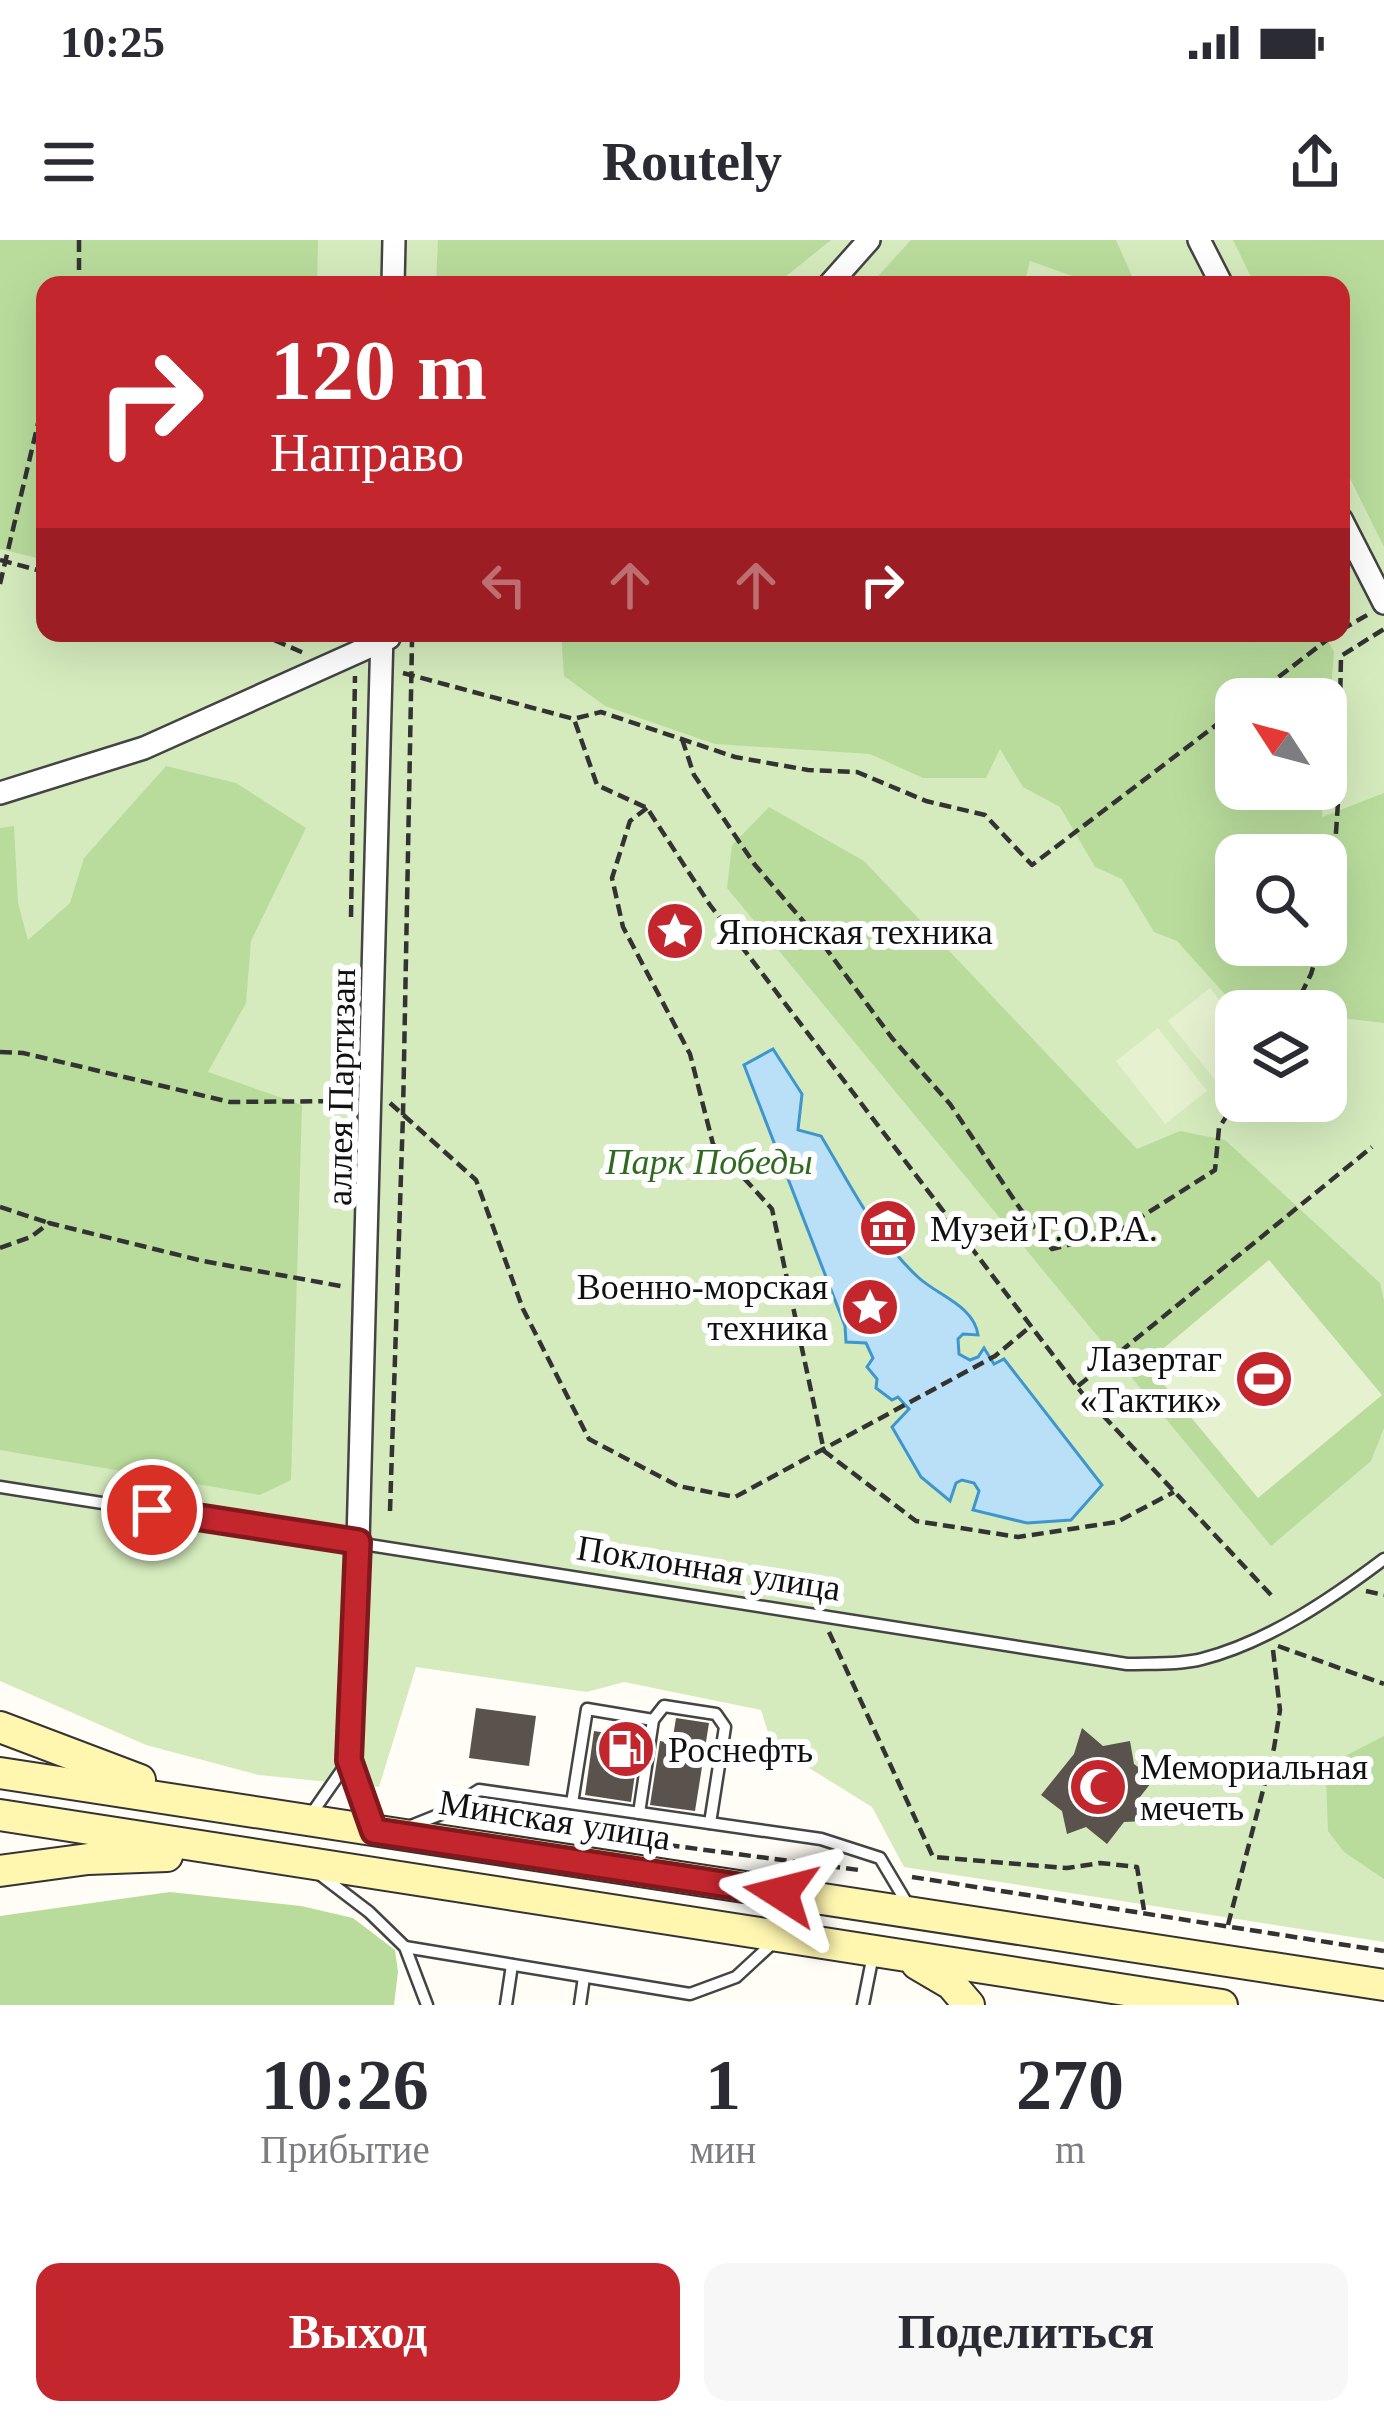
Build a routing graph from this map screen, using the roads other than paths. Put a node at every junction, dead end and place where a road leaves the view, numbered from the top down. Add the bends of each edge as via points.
1 (394, 240) edge
2 (869, 240) edge
3 (1199, 240) edge
4 (393, 276) edge
5 (837, 276) edge
6 (1217, 276) edge
7 (1350, 537) edge
8 (1384, 604) edge
9 (376, 642) edge
10 (386, 642) edge
11 (0, 793) edge
12 (0, 1486) edge
13 (358, 1542) junction
14 (1384, 1559) edge
15 (653, 1720) junction
16 (0, 1726) edge
17 (349, 1760) junction
18 (0, 1774) edge
19 (572, 1803) junction
20 (244, 1811) junction
21 (639, 1813) junction
22 (0, 1815) edge
23 (307, 1820) junction
24 (710, 1823) junction
25 (383, 1832) junction
26 (242, 1854) junction
27 (306, 1864) junction
28 (0, 1870) edge
29 (912, 1913) junction
30 (779, 1936) junction
31 (405, 1947) junction
32 (885, 1953) junction
33 (512, 1965) junction
34 (584, 1976) junction
35 (1384, 1984) edge
36 (1142, 1993) junction
37 (428, 2005) edge
38 (506, 2005) edge
39 (580, 2005) edge
40 (863, 2005) edge
41 (969, 2005) edge
42 (1074, 2005) edge
43 (1222, 2005) edge

1 - 4 street
2 - 5 street
3 - 6 street
7 - 8 street
9 - 11 street via 144,748
10 - 13 street, аллея Партизан
12 - 13 lane, Поклонная улица
13 - 14 lane, Поклонная улица via 1127,1664 1198,1660 1268,1632
13 - 17 lane
15 - 19 lane via 587,1709
15 - 21 lane
15 - 24 lane via 664,1706 716,1714 725,1727
16 - 20 main road
17 - 23 lane
17 - 25 lane
18 - 20 main road, Минская улица
19 - 21 lane
19 - 25 lane via 478,1790 441,1814
20 - 23 main road, Минская улица
21 - 24 lane
22 - 26 main road
23 - 25 main road, Минская улица
24 - 29 lane via 821,1839 880,1858
25 - 29 main road, Минская улица
26 - 27 main road
26 - 28 main road
27 - 30 main road
27 - 31 lane
29 - 35 main road, Минская улица
30 - 32 main road
30 - 34 lane via 736,1977 690,1994
31 - 33 lane
31 - 37 lane
32 - 36 main road
32 - 40 lane
32 - 41 main road via 951,1984
33 - 34 lane
33 - 38 lane
34 - 39 lane
36 - 42 main road
36 - 43 main road

